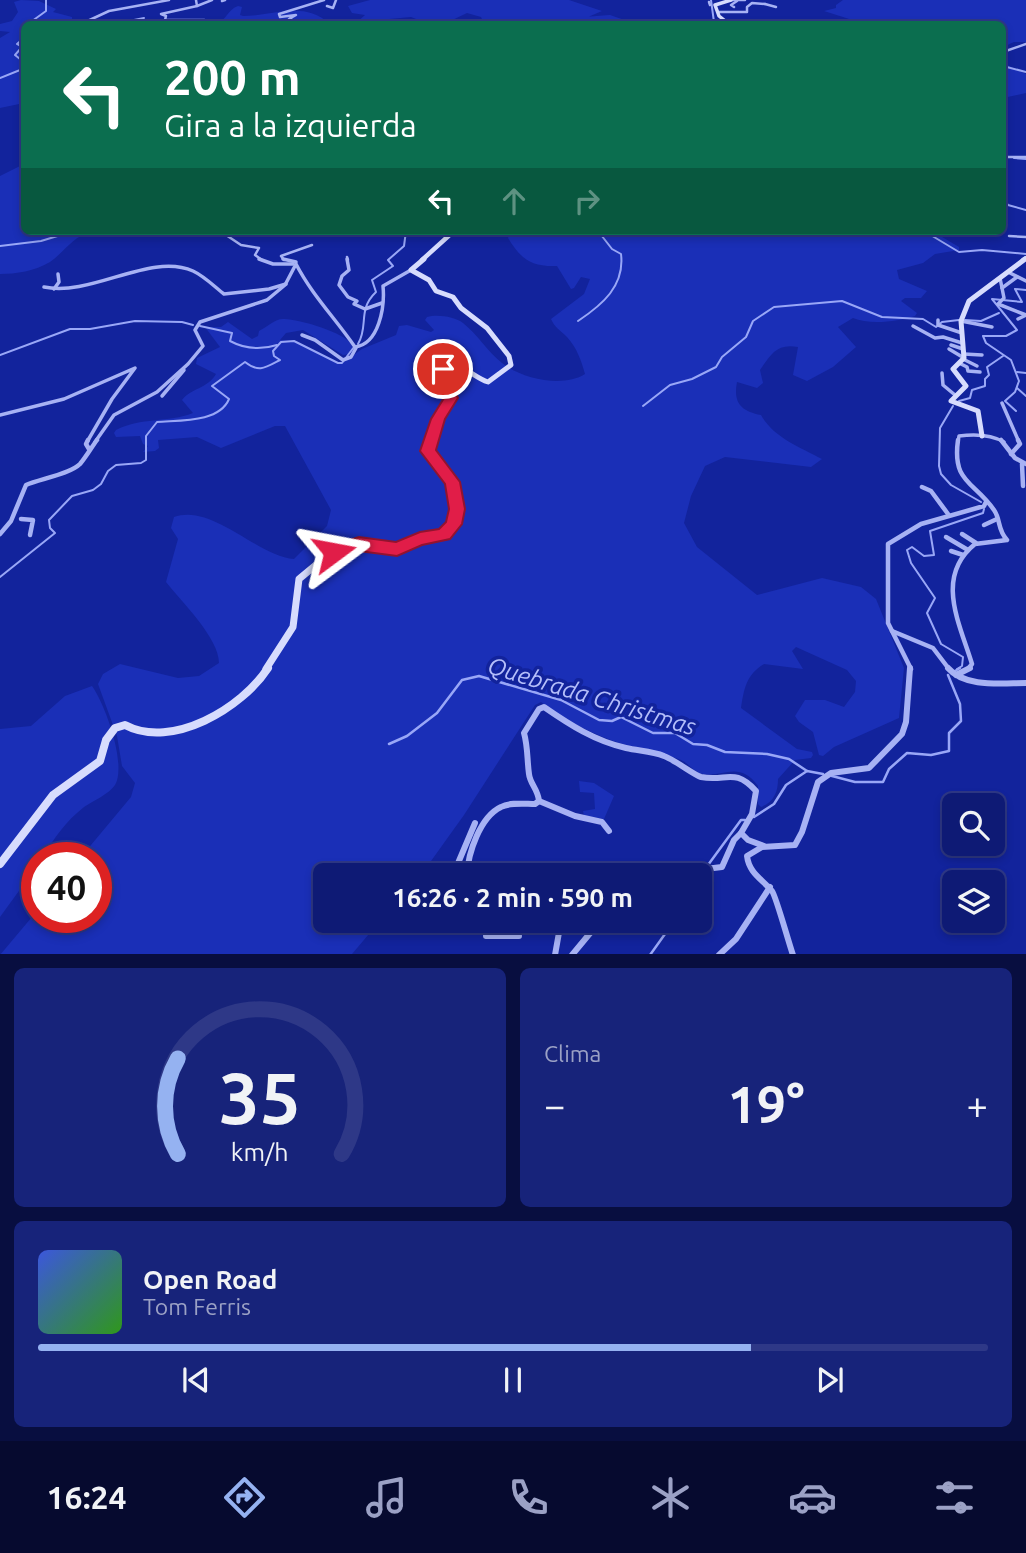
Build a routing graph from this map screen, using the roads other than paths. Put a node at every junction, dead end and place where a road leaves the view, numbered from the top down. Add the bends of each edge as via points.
1 (169, 0) edge
2 (196, 0) edge
3 (212, 0) edge
4 (324, 0) edge
5 (337, 0) edge
6 (745, 0) edge
7 (751, 0) edge
8 (733, 3) edge
9 (767, 5) junction
10 (197, 6) junction
11 (327, 6) dead end
12 (776, 8) dead end
13 (718, 12) junction
14 (292, 20) dead end
15 (87, 21) edge
16 (208, 21) edge
17 (726, 21) edge
18 (1026, 44) edge
19 (1006, 51) edge
20 (1006, 157) edge
21 (1026, 157) edge
22 (226, 235) edge
23 (450, 235) edge
24 (1009, 236) dead end
25 (1026, 237) edge
26 (312, 245) dead end
27 (347, 257) dead end
28 (1026, 258) edge
29 (295, 263) junction
30 (411, 270) junction
31 (1008, 272) junction
32 (1026, 272) edge
33 (58, 274) dead end
34 (1000, 278) junction
35 (1019, 278) junction
36 (1026, 281) edge
37 (286, 284) junction
38 (44, 287) dead end
39 (1002, 288) junction
40 (54, 289) junction
41 (383, 302) junction
42 (1006, 308) junction
43 (1021, 312) junction
44 (1005, 314) dead end
45 (1012, 315) dead end
46 (1026, 315) edge
47 (1018, 318) dead end
48 (937, 320) dead end
49 (961, 320) junction
50 (987, 324) dead end
51 (913, 326) dead end
52 (992, 327) dead end
53 (962, 333) junction
54 (303, 335) dead end
55 (355, 347) junction
56 (962, 354) junction
57 (982, 355) dead end
58 (188, 364) junction
59 (977, 366) dead end
60 (980, 372) dead end
61 (942, 373) dead end
62 (166, 384) junction
63 (954, 395) junction
64 (1002, 403) dead end
65 (0, 415) edge
66 (982, 436) junction
67 (91, 447) junction
68 (97, 449) dead end
69 (1011, 454) junction
70 (1024, 464) edge
71 (1024, 482) edge
72 (922, 487) dead end
73 (986, 502) junction
74 (948, 514) junction
75 (21, 519) dead end
76 (997, 519) junction
77 (984, 525) dead end
78 (0, 534) edge
79 (962, 534) dead end
80 (30, 535) dead end
81 (946, 537) dead end
82 (976, 543) junction
83 (951, 551) dead end
84 (961, 555) junction
85 (892, 631) junction
86 (956, 675) junction
87 (1026, 683) edge
88 (539, 801) junction
89 (475, 823) dead end
90 (609, 831) dead end
91 (741, 833) junction
92 (768, 847) junction
93 (456, 863) edge
94 (468, 863) edge
95 (0, 864) edge
96 (712, 868) edge
97 (770, 887) junction
98 (486, 933) edge
99 (559, 933) edge
100 (590, 933) edge
101 (519, 936) dead end
102 (555, 954) edge
103 (572, 954) edge
104 (719, 954) edge
105 (793, 954) edge

1 - 15 street via 109,11
2 - 10 street
3 - 10 street
4 - 14 street via 279,14 296,15
5 - 11 street via 333,8
6 - 8 street
7 - 9 street
8 - 13 street via 711,5
9 - 12 street
9 - 13 street via 752,3 747,12
10 - 16 street via 161,14 166,16 164,20
13 - 17 street
18 - 19 street
20 - 21 street
22 - 29 street via 241,245 258,248 255,255 260,259 278,265
23 - 30 street
24 - 25 street
26 - 29 street via 281,256
27 - 41 street via 349,270 339,285 348,297 366,309 376,309
28 - 31 street
29 - 37 street
29 - 55 street via 323,309
30 - 41 street via 384,285
30 - 95 street via 429,280 436,291 453,297 509,356 510,365 488,382 463,366 451,365 441,371 451,398 438,419 428,451 452,482 457,509 453,524 444,535 397,549 366,544 338,550 306,570 297,583 293,627 249,693 207,721 145,733 125,725 115,728 100,761 53,795
31 - 34 street
31 - 35 street
32 - 35 street
33 - 40 street
34 - 39 street
34 - 49 street via 975,294
35 - 36 street
35 - 39 street
37 - 40 street via 224,294 193,271 162,266 100,283
37 - 58 street via 254,305 197,324 195,332 202,348
38 - 40 street
39 - 42 street via 1003,299 997,303
41 - 55 street via 373,339
42 - 43 street
42 - 44 street
43 - 45 street
43 - 46 street
46 - 47 street
48 - 53 street via 938,325
49 - 50 street
49 - 52 street
49 - 53 street
51 - 56 street via 935,338 943,337
53 - 56 street
54 - 55 street via 344,360
56 - 56 street via 950,347
56 - 57 street
56 - 59 street
56 - 60 street via 968,371
56 - 63 street via 953,372 966,386
58 - 62 street
58 - 62 street via 164,395
61 - 63 street via 943,385
62 - 67 street via 114,415
63 - 66 street via 952,402 978,411
64 - 69 street via 1020,444
65 - 67 street via 64,399 135,368 86,444
66 - 69 street via 1001,439
66 - 73 street via 959,435 955,461 960,476
67 - 68 street
67 - 78 street via 76,468 26,485 11,521
69 - 70 street
70 - 71 street
72 - 74 street
73 - 74 street
73 - 76 street
74 - 85 street via 914,527 888,544 888,623
75 - 80 street via 33,520
76 - 77 street
76 - 82 street via 1007,540
79 - 82 street
81 - 84 street
82 - 84 street
83 - 84 street
84 - 86 street via 951,579 955,615 972,664
85 - 86 street via 932,647
85 - 92 street via 911,670 902,734 869,768 831,774 818,782 794,845
86 - 87 street
88 - 90 street via 602,822
88 - 91 street via 538,790 528,778 524,733 544,707 579,731 625,748 659,754 700,778 745,779 755,791 752,814
88 - 94 street via 499,806 489,814
89 - 93 street
91 - 92 street
91 - 96 street via 722,867
92 - 97 street via 752,850 747,860 752,872
97 - 104 street via 736,939
97 - 105 street
98 - 101 street
99 - 102 street
100 - 103 street

